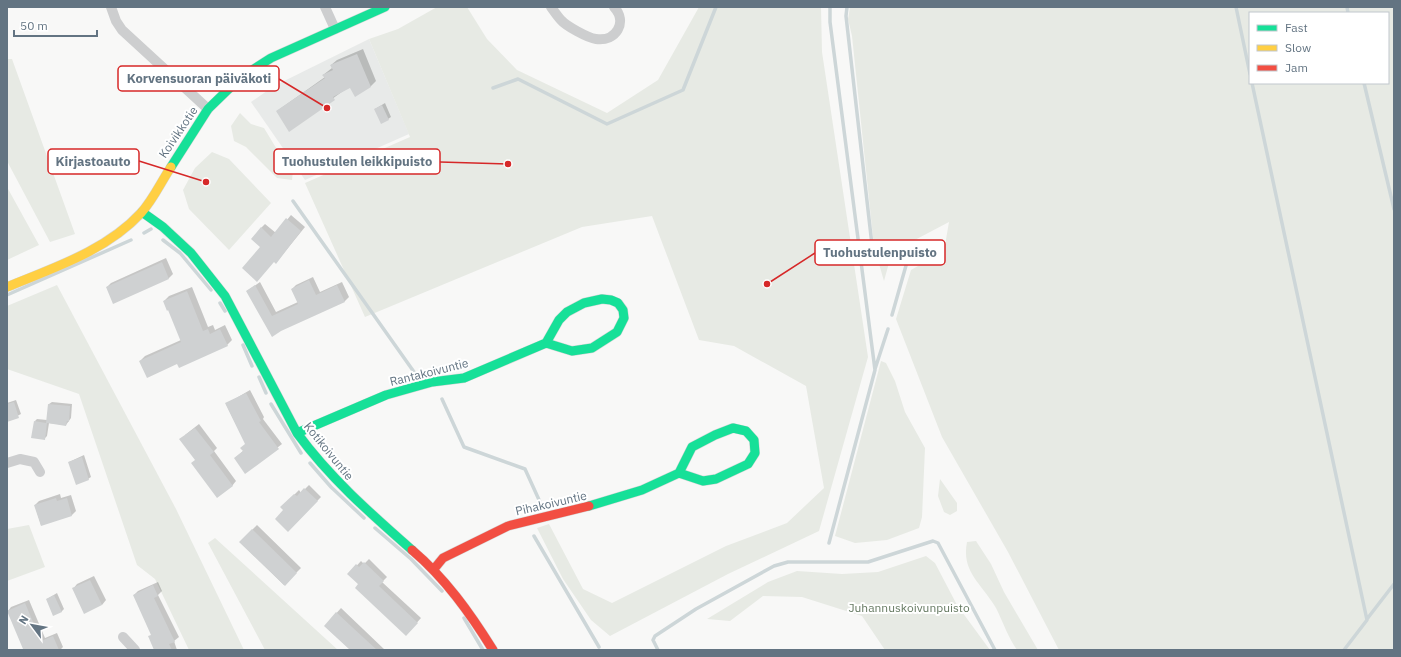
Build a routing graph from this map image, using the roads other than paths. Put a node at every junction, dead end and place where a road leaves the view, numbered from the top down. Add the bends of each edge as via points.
1 (111, 7) edge
2 (325, 7) edge
3 (385, 7) edge
4 (551, 7) edge
5 (614, 7) edge
6 (335, 29) junction
7 (208, 110) junction
8 (142, 212) junction
9 (7, 287) edge
10 (546, 344) junction
11 (297, 433) junction
12 (7, 463) edge
13 (40, 472) dead end
14 (679, 473) junction
15 (434, 569) junction
16 (124, 637) dead end
17 (135, 650) edge
18 (493, 650) edge

1 - 7 street via 122,30
2 - 6 street
3 - 6 street, Koivikkotie
4 - 5 street via 561,20 596,39 610,38 619,28 621,19
6 - 7 street, Koivikkotie via 271,58 240,78
7 - 8 street, Koivikkotie
8 - 9 street, Koivikkotie via 131,225 89,250
8 - 11 street, Kotikoivuntie via 191,253 225,296
10 - 10 street via 563,350 577,351 600,343 618,333 624,320 624,311 619,303 610,299 600,298 583,304 561,317
10 - 11 street, Rantakoivuntie via 464,378 432,382 386,394
11 - 15 street, Kotikoivuntie via 345,490
12 - 13 street via 20,459 34,462
14 - 14 street via 704,481 716,480 748,464 756,453 754,440 746,431 733,428 715,435 692,447
14 - 15 street, Pihakoivuntie via 642,490 604,503 508,526 443,558
15 - 18 street, Kotikoivuntie via 477,624
16 - 17 street

